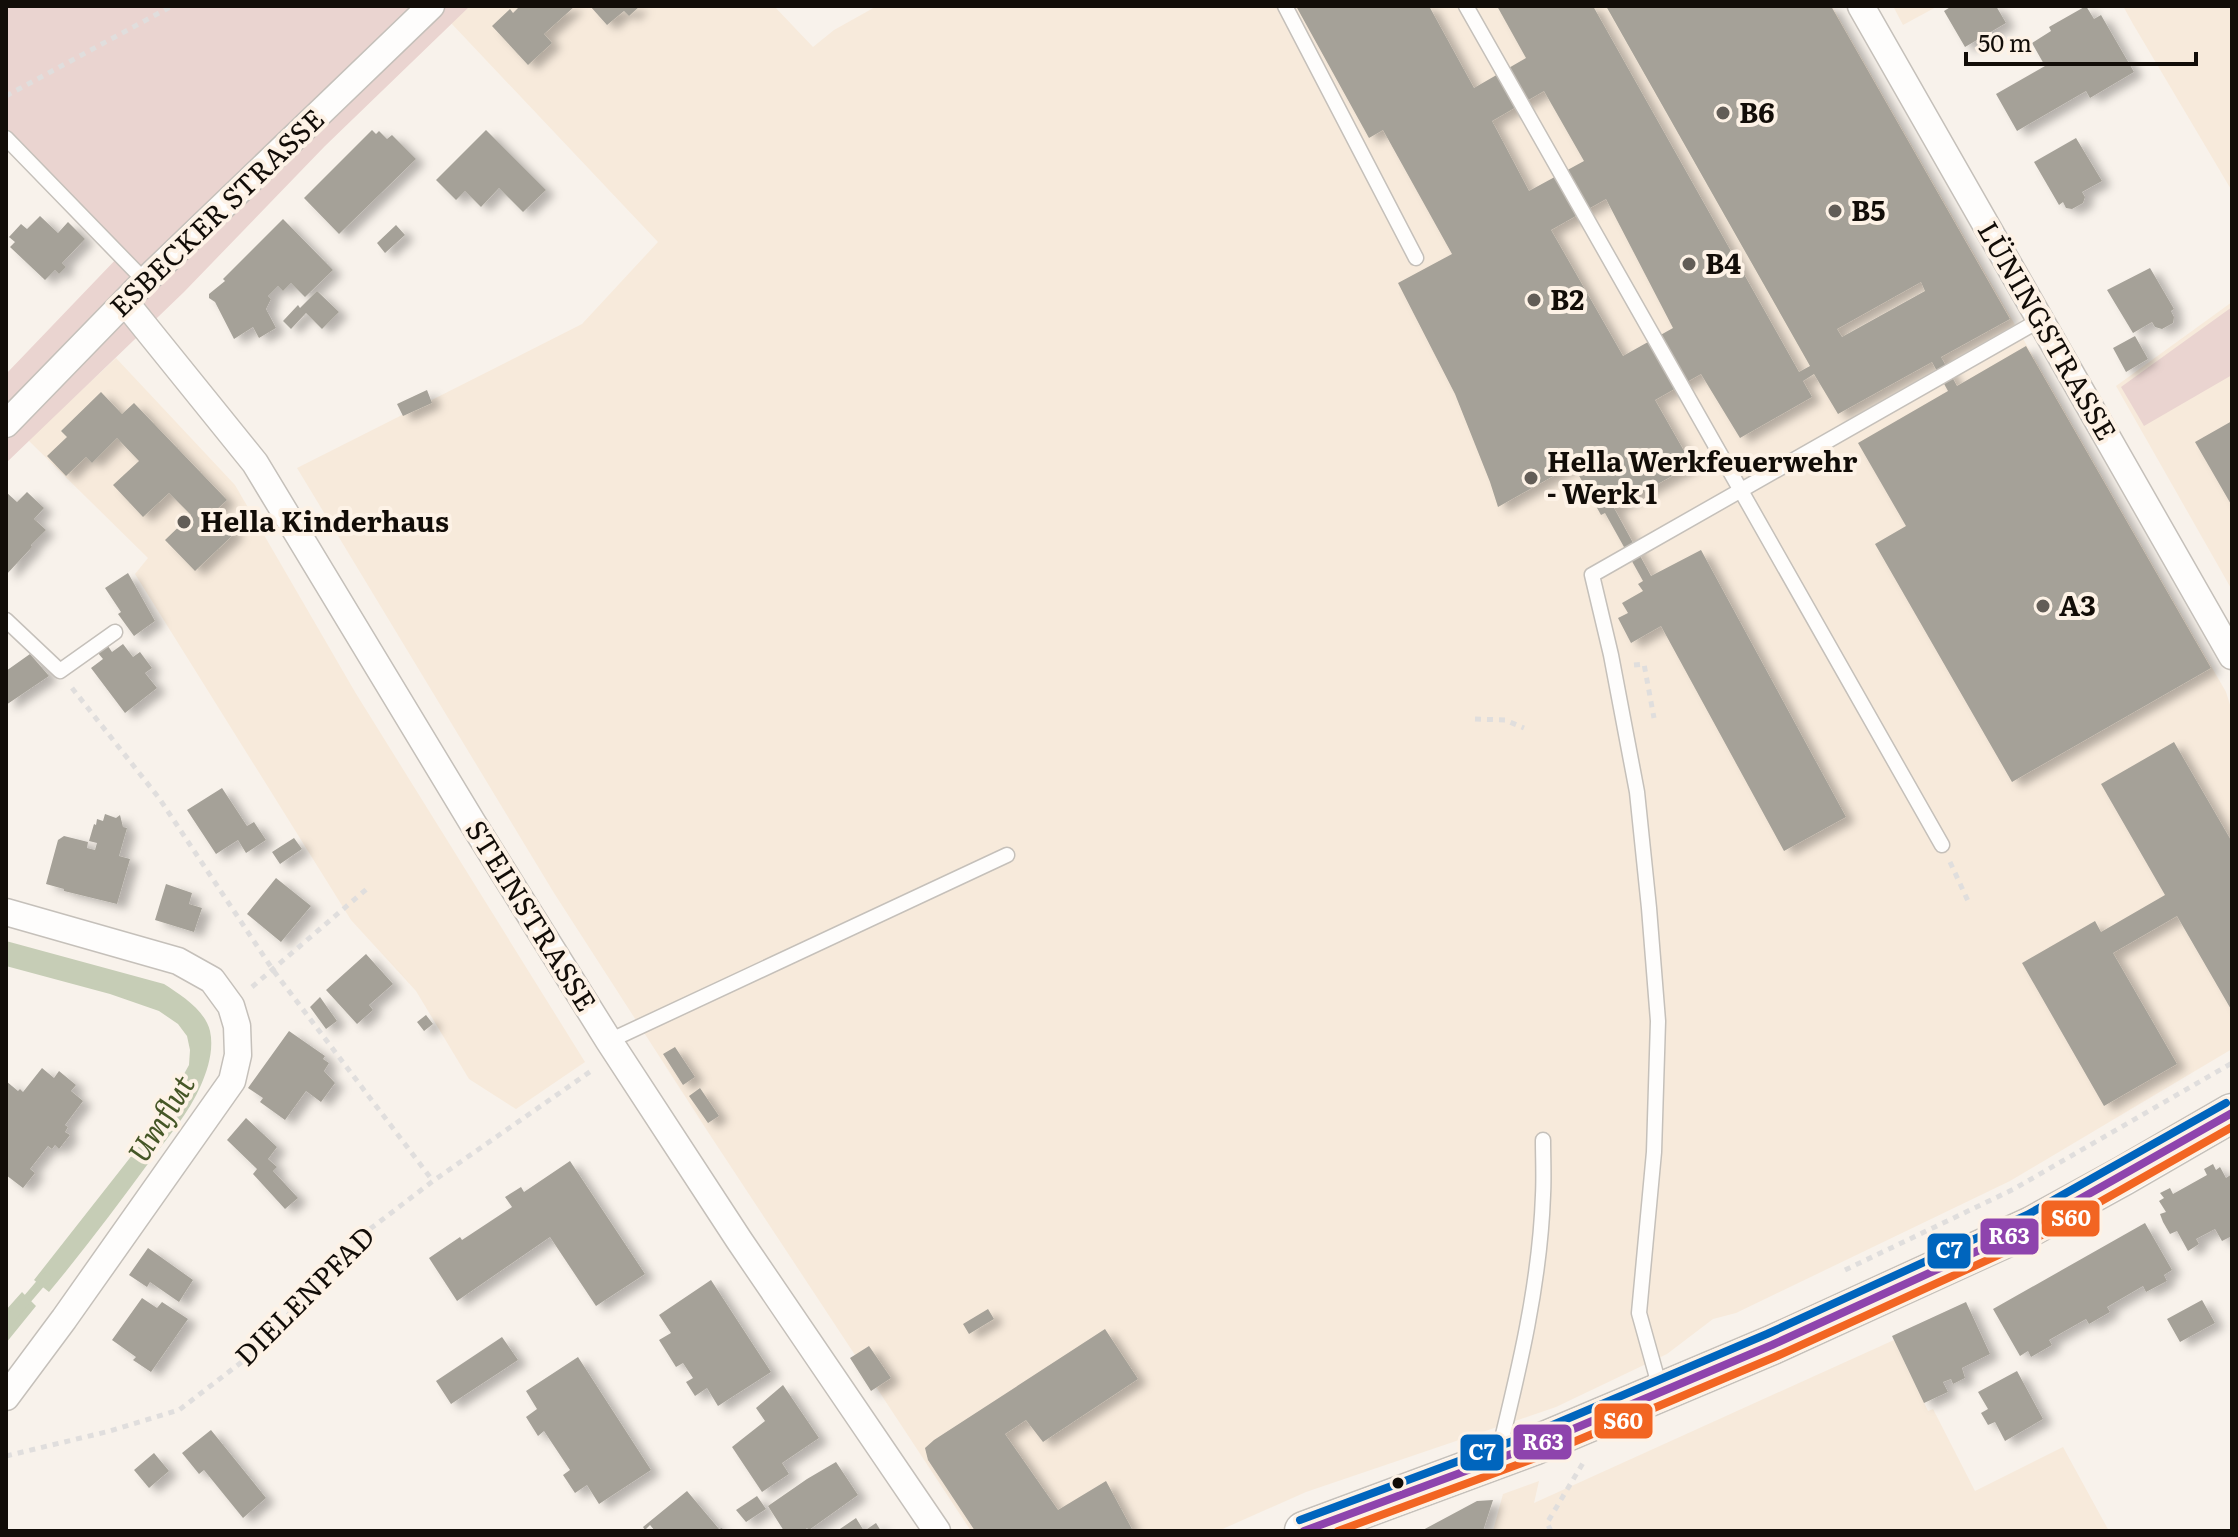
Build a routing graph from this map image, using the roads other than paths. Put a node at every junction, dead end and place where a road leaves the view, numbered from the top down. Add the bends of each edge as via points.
1 (431, 6) edge
2 (1285, 6) edge
3 (1466, 6) edge
4 (1861, 6) edge
5 (6, 138) edge
6 (1416, 258) dead end
7 (145, 281) junction
8 (125, 302) junction
9 (2040, 320) junction
10 (6, 424) edge
11 (1741, 491) junction
12 (6, 620) edge
13 (115, 632) dead end
14 (2232, 656) edge
15 (1942, 845) dead end
16 (1007, 855) dead end
17 (6, 912) edge
18 (614, 1047) junction
19 (2232, 1113) edge
20 (1543, 1140) dead end
21 (1661, 1392) junction
22 (6, 1397) edge
23 (1497, 1459) junction
24 (937, 1531) edge
25 (1304, 1531) edge

1 - 7 street, ESBECKER STRASSE
2 - 6 lane
3 - 11 lane
4 - 9 street, LÜNINGSTRASSE
5 - 7 lane
7 - 8 street, ESBECKER STRASSE
8 - 10 street, ESBECKER STRASSE
8 - 18 street, STEINSTRASSE via 255,463
9 - 11 lane
9 - 14 street, LÜNINGSTRASSE
11 - 15 lane
11 - 21 lane via 1592,575 1637,792 1651,922 1658,1036 1639,1313
12 - 13 lane via 60,671
16 - 18 lane
17 - 22 street via 178,961 212,980 231,1006 238,1055 232,1081
18 - 24 street, STEINSTRASSE
19 - 21 street via 2032,1226
20 - 23 lane via 1536,1272
21 - 23 street
23 - 25 street

